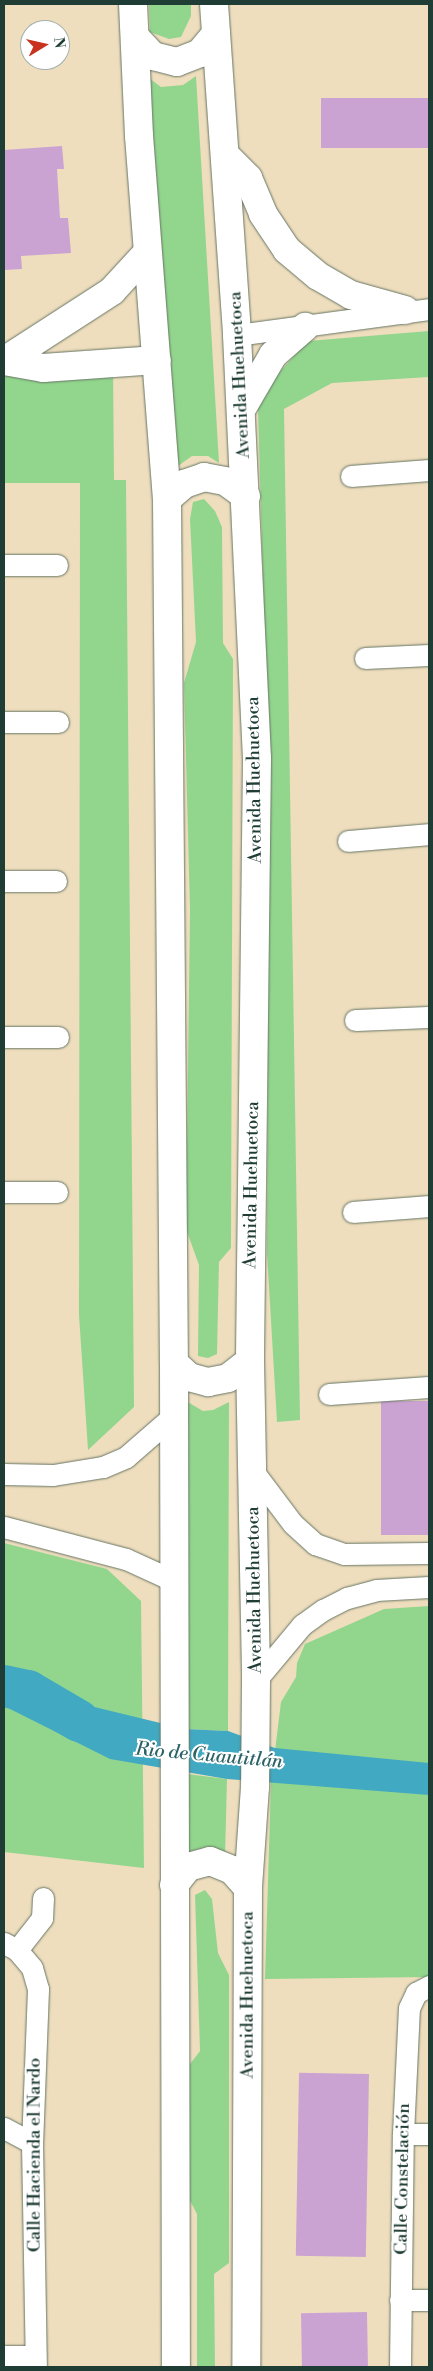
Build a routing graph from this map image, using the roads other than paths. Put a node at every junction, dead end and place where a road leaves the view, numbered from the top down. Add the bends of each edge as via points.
1 (134, 4) edge
2 (214, 4) edge
3 (216, 34) junction
4 (136, 38) junction
5 (227, 157) junction
6 (147, 253) junction
7 (417, 309) edge
8 (305, 327) junction
9 (238, 335) junction
10 (157, 360) junction
11 (4, 361) edge
12 (242, 410) junction
13 (429, 470) edge
14 (351, 476) dead end
15 (246, 496) junction
16 (167, 499) junction
17 (4, 565) edge
18 (58, 565) dead end
19 (429, 655) edge
20 (365, 658) dead end
21 (4, 722) edge
22 (58, 722) dead end
23 (429, 834) edge
24 (348, 841) dead end
25 (4, 881) edge
26 (56, 882) dead end
27 (429, 1017) edge
28 (355, 1020) dead end
29 (4, 1037) edge
30 (58, 1037) dead end
31 (4, 1192) edge
32 (57, 1192) dead end
33 (429, 1206) edge
34 (353, 1212) dead end
35 (250, 1361) junction
36 (174, 1363) junction
37 (429, 1387) edge
38 (328, 1394) dead end
39 (172, 1417) junction
40 (253, 1471) junction
41 (4, 1474) edge
42 (4, 1527) edge
43 (429, 1553) edge
44 (172, 1580) junction
45 (429, 1586) edge
46 (256, 1680) junction
47 (174, 1885) junction
48 (248, 1888) junction
49 (43, 1898) dead end
50 (10, 1947) edge
51 (423, 1990) edge
52 (4, 2128) edge
53 (402, 2134) junction
54 (429, 2134) edge
55 (32, 2143) junction
56 (400, 2300) junction
57 (429, 2300) edge
58 (4, 2356) edge
59 (36, 2362) edge
60 (176, 2367) edge
61 (246, 2367) edge
62 (400, 2367) edge

1 - 4 main road
2 - 3 main road, Avenida Huehuetoca
3 - 4 main road via 200,53 177,62 153,56
3 - 5 main road, Avenida Huehuetoca
4 - 6 main road
5 - 7 main road via 248,178 263,214 287,250 318,276 351,295
5 - 9 main road, Avenida Huehuetoca
6 - 10 main road
6 - 11 main road via 112,291
7 - 8 street
8 - 9 street
8 - 12 main road via 273,356
9 - 12 main road, Avenida Huehuetoca
10 - 11 main road via 44,368
10 - 16 main road
12 - 15 main road, Avenida Huehuetoca
13 - 14 street
15 - 16 main road via 225,481 204,477 184,484
15 - 35 main road, Avenida Huehuetoca via 257,758
16 - 36 main road
17 - 18 street
19 - 20 street
21 - 22 street
23 - 24 street
25 - 26 street
27 - 28 street
29 - 30 street
31 - 32 street
33 - 34 street
35 - 36 main road via 228,1378 208,1382 189,1377
35 - 40 main road, Avenida Huehuetoca
36 - 39 main road
37 - 38 street
39 - 41 street via 126,1457 103,1467 53,1475
39 - 44 main road
40 - 43 street via 294,1524 315,1544 344,1554
40 - 46 main road, Avenida Huehuetoca
42 - 44 street via 126,1559
44 - 47 main road
45 - 46 street via 376,1590 347,1598 323,1610 302,1625
46 - 48 main road, Avenida Huehuetoca via 255,1787
47 - 48 main road via 188,1867 210,1862 232,1870
47 - 60 main road
48 - 61 main road, Avenida Huehuetoca
49 - 50 street, Calle Hacienda el Nardo via 42,1918
50 - 55 street, Calle Hacienda el Nardo via 32,1968 38,1989
51 - 53 street, Calle Constelación via 409,2008
52 - 55 street
53 - 54 street
53 - 56 street, Calle Constelación
55 - 59 street, Calle Hacienda el Nardo
56 - 57 street
56 - 62 street, Calle Constelación
58 - 59 street

